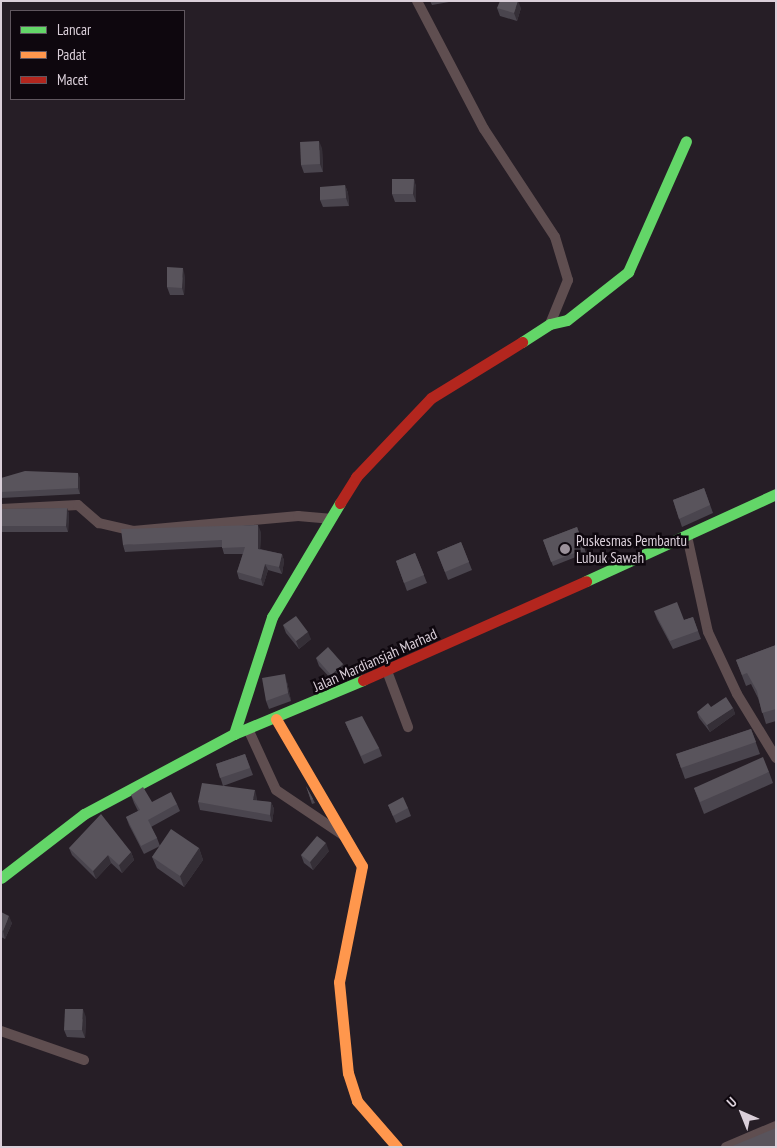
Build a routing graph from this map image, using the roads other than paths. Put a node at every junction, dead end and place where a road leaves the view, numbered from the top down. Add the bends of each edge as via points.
1 (417, 1) edge
2 (686, 141) dead end
3 (550, 324) junction
4 (776, 494) edge
5 (1, 509) edge
6 (330, 519) junction
7 (687, 536) junction
8 (387, 671) junction
9 (276, 719) junction
10 (408, 727) dead end
11 (248, 729) junction
12 (234, 734) junction
13 (776, 758) edge
14 (349, 838) junction
15 (1, 878) edge
16 (1, 1031) edge
17 (84, 1060) dead end
18 (776, 1126) edge
19 (397, 1147) edge
20 (726, 1147) edge

1 - 3 street via 484,129 556,237 568,280
2 - 3 street via 628,272 567,320
3 - 6 street via 431,398 368,463
4 - 7 street, Jalan Mardiansjah Marhad
5 - 6 street via 78,505 99,523 133,531 298,516
6 - 12 street via 272,617
7 - 8 street, Jalan Mardiansjah Marhad
7 - 13 street via 708,632 733,686
8 - 9 street, Jalan Mardiansjah Marhad
8 - 10 street
9 - 11 street, Jalan Mardiansjah Marhad
9 - 14 street
11 - 12 street, Jalan Mardiansjah Marhad
11 - 14 street via 276,790
12 - 15 street, Jalan Mardiansjah Marhad via 84,814
14 - 19 street via 362,866 339,982 348,1073 368,1119
16 - 17 street
18 - 20 street

